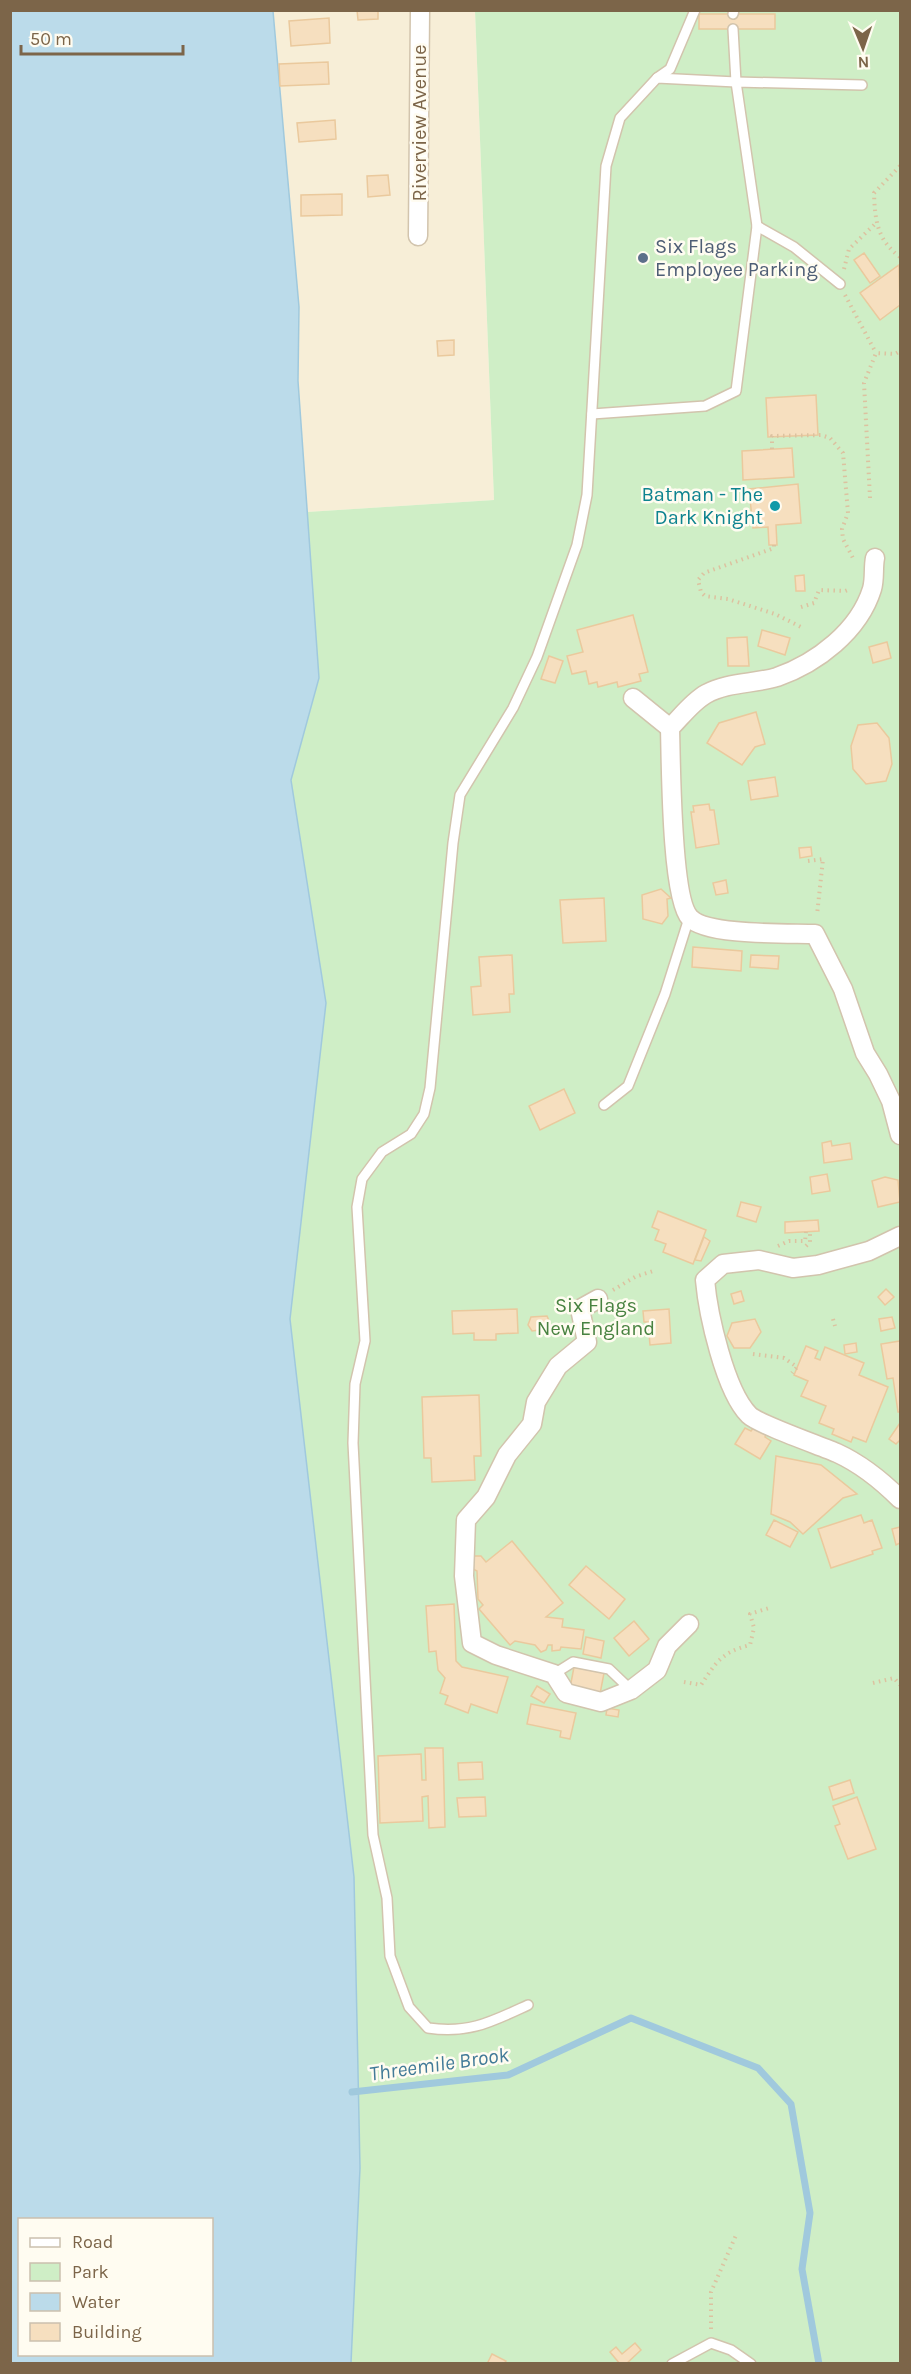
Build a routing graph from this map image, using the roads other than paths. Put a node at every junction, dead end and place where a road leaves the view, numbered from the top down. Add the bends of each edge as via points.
1 (420, 10) edge
2 (694, 10) edge
3 (733, 29) dead end
4 (657, 78) junction
5 (736, 82) junction
6 (862, 85) dead end
7 (757, 226) junction
8 (418, 236) dead end
9 (840, 284) dead end
10 (592, 414) junction
11 (874, 558) dead end
12 (633, 698) dead end
13 (670, 728) junction
14 (689, 918) junction
15 (604, 1105) dead end
16 (900, 1135) edge
17 (900, 1236) edge
18 (598, 1299) road end
19 (900, 1499) edge
20 (689, 1624) dead end
21 (554, 1674) junction
22 (631, 1690) junction
23 (528, 2005) dead end
24 (672, 2364) edge
25 (751, 2364) edge

1 - 8 street, Riverview Avenue
2 - 4 lane via 670,69
3 - 5 lane
4 - 5 lane
4 - 10 lane via 620,118 606,166
5 - 6 lane
5 - 7 lane
7 - 9 lane via 794,247
7 - 10 lane via 736,391 705,406
10 - 23 lane via 587,495 560,599 513,708 460,795 430,1088 424,1114 411,1134 382,1152 362,1179 357,1207 364,1341 355,1384 356,1516 373,1835 387,1898 390,1956 409,2007 428,2028 454,2032
11 - 13 street via 872,588 866,604 853,625 829,650 778,676 705,695
12 - 13 street
13 - 14 street via 678,878
14 - 15 lane via 665,994 628,1086
14 - 16 street via 726,930 815,934 843,989 865,1053 891,1101
17 - 19 street via 869,1251 818,1265 794,1268 759,1260 723,1264 705,1280 718,1349 737,1400 750,1417 839,1454 878,1477
18 - 21 street via 580,1309 587,1342 558,1366 536,1402 532,1424 507,1455 486,1497 466,1520 464,1576 472,1643
20 - 22 street via 667,1646 657,1670
21 - 22 lane via 573,1662 609,1669
21 - 22 street via 566,1693 601,1701
24 - 25 lane via 711,2343 731,2349

